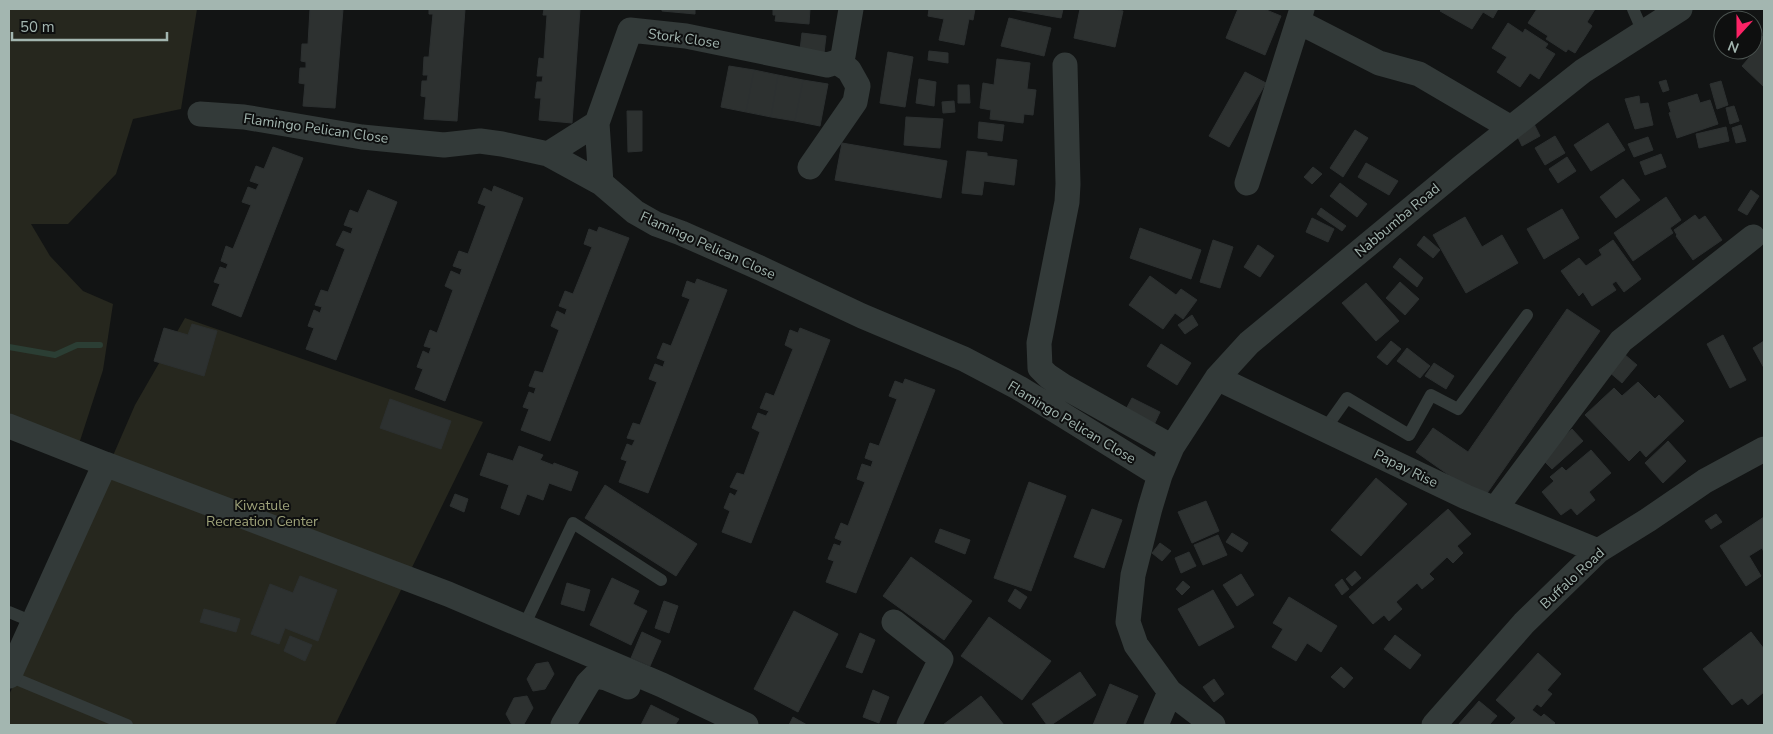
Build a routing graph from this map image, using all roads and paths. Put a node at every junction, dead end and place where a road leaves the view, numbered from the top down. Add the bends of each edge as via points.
1 (851, 9) edge
2 (1633, 9) edge
3 (1680, 9) edge
4 (1300, 15) edge
5 (1643, 32) junction
6 (838, 62) junction
7 (1065, 65) dead end
8 (200, 114) dead end
9 (597, 123) junction
10 (1511, 128) junction
11 (548, 154) junction
12 (810, 167) dead end
13 (601, 183) junction
14 (1247, 183) dead end
15 (1753, 237) dead end
16 (1527, 315) dead end
17 (1217, 378) junction
18 (9, 426) edge
19 (1325, 429) junction
20 (1172, 447) junction
21 (1764, 449) edge
22 (105, 464) junction
23 (1160, 475) junction
24 (1495, 509) junction
25 (1598, 552) junction
26 (661, 580) dead end
27 (9, 612) edge
28 (33, 622) junction
29 (894, 622) dead end
30 (524, 626) junction
31 (9, 676) edge
32 (1170, 692) junction
33 (720, 712) junction
34 (127, 725) edge
35 (563, 725) edge
36 (746, 725) edge
37 (909, 725) edge
38 (1156, 725) edge
39 (1213, 725) edge
40 (1434, 725) edge

1 - 6 street via 847,44
2 - 5 lane
3 - 5 street, Nabbumba Road
4 - 10 street via 1379,63 1419,74
4 - 14 street
5 - 10 street, Nabbumba Road via 1584,71
6 - 9 street, Stork Close via 827,65 686,36 630,30
6 - 12 street via 849,70 858,86 855,102
7 - 20 street via 1067,202 1039,343 1040,368 1063,386
8 - 11 street, Flamingo Pelican Close via 244,117 362,137 444,145 480,141
9 - 11 street
9 - 13 street, Stork Close
10 - 17 street, Nabbumba Road via 1249,343
11 - 13 street, Flamingo Pelican Close
13 - 23 street, Flamingo Pelican Close via 656,224 964,359 1019,388
15 - 24 street via 1621,341
16 - 19 lane via 1458,409 1431,396 1409,435 1347,398
17 - 19 street, Papay Rise
17 - 20 street, Nabbumba Road
18 - 22 street
19 - 24 street, Papay Rise
20 - 23 street, Nabbumba Road
21 - 25 street, Buffalo Road via 1705,481
22 - 28 street
22 - 30 street
23 - 32 street, Nabbumba Road via 1133,575 1128,622 1136,645
24 - 25 street, Papay Rise
25 - 40 street, Buffalo Road via 1524,623
26 - 30 lane via 573,523
27 - 28 lane
28 - 31 street
29 - 37 street via 941,659
30 - 33 street
31 - 34 lane
32 - 38 street
32 - 39 street, Nabbumba Road
33 - 35 street via 706,719 698,717 595,676
33 - 36 street

